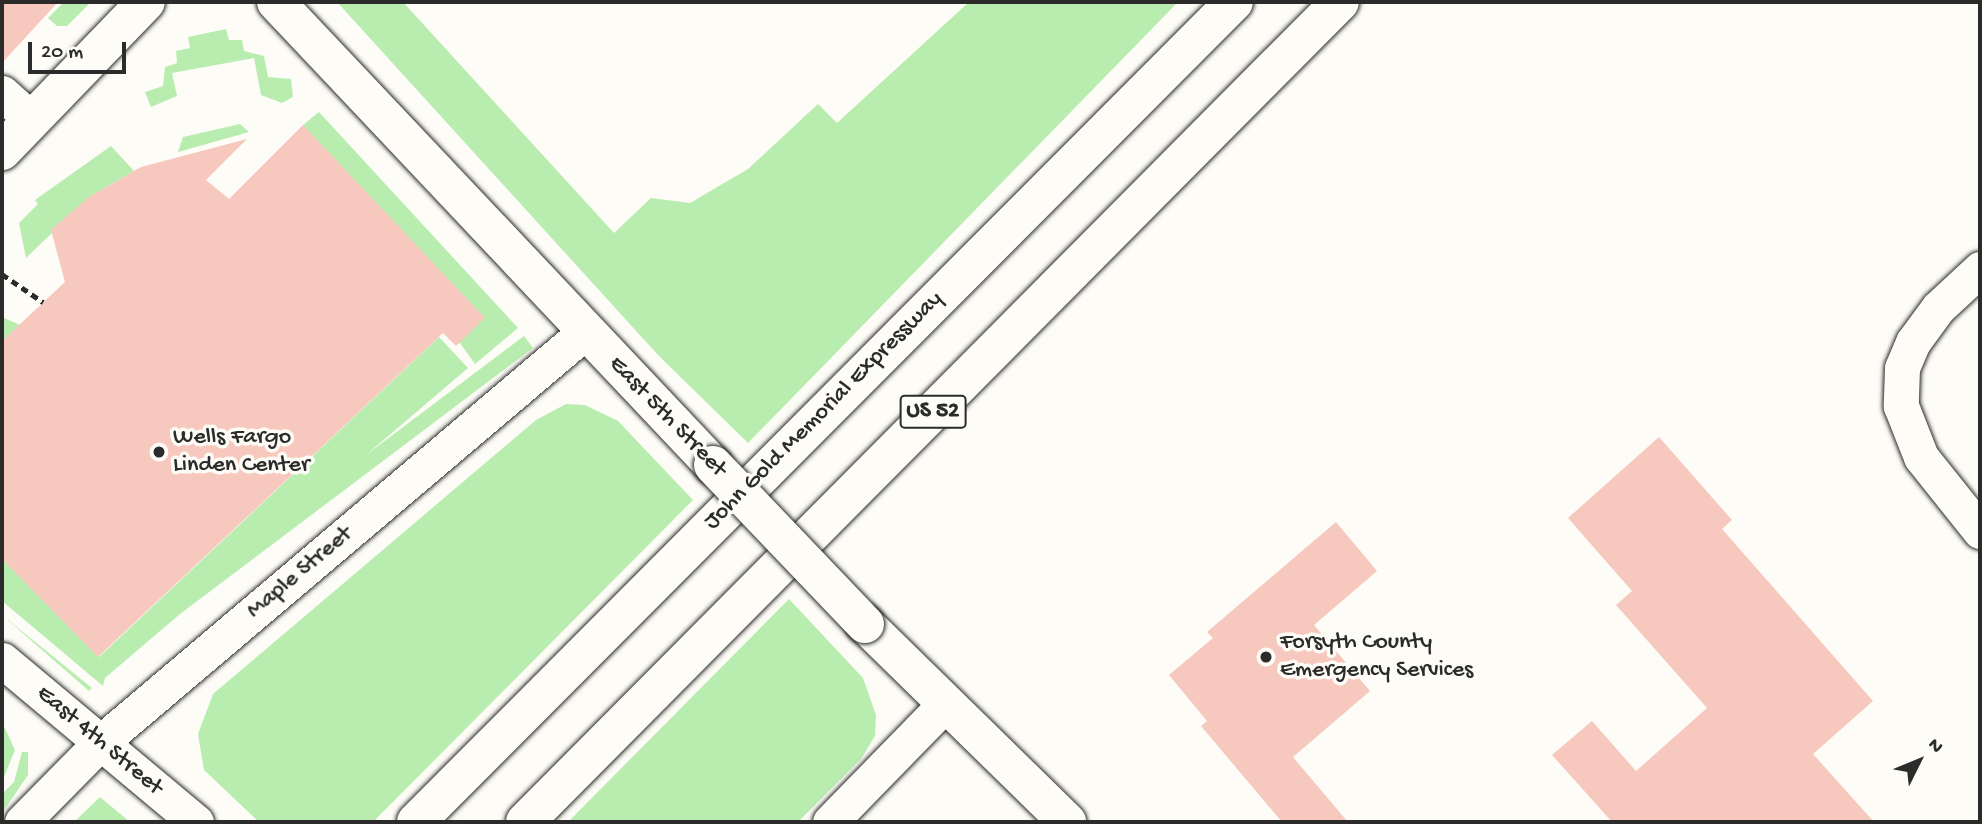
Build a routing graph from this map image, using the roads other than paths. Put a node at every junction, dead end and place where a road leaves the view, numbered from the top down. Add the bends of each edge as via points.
1 (146, 2) edge
2 (276, 2) edge
3 (1219, 2) edge
4 (1234, 2) edge
5 (1340, 2) edge
6 (1177, 57) junction
7 (2, 93) edge
8 (32, 120) junction
9 (2, 151) edge
10 (1980, 269) edge
11 (585, 332) junction
12 (1980, 531) edge
13 (2, 660) edge
14 (944, 705) junction
15 (101, 742) junction
16 (22, 822) edge
17 (196, 822) edge
18 (416, 822) edge
19 (525, 822) edge
20 (830, 822) edge
21 (1067, 822) edge

1 - 8 main road
2 - 11 main road, East 5th Street
3 - 6 main road
4 - 6 main road, John Gold Memorial Expressway
5 - 19 main road, US 52
6 - 18 main road, John Gold Memorial Expressway
7 - 8 street
8 - 9 main road
10 - 12 street via 1913,342 1902,368 1901,406 1921,457
11 - 14 main road, East 5th Street, bridge
11 - 15 street, Maple Street
13 - 15 street, East 4th Street
14 - 20 street
14 - 21 main road, East 5th Street
15 - 16 street, Maple Street
15 - 17 street, East 4th Street

